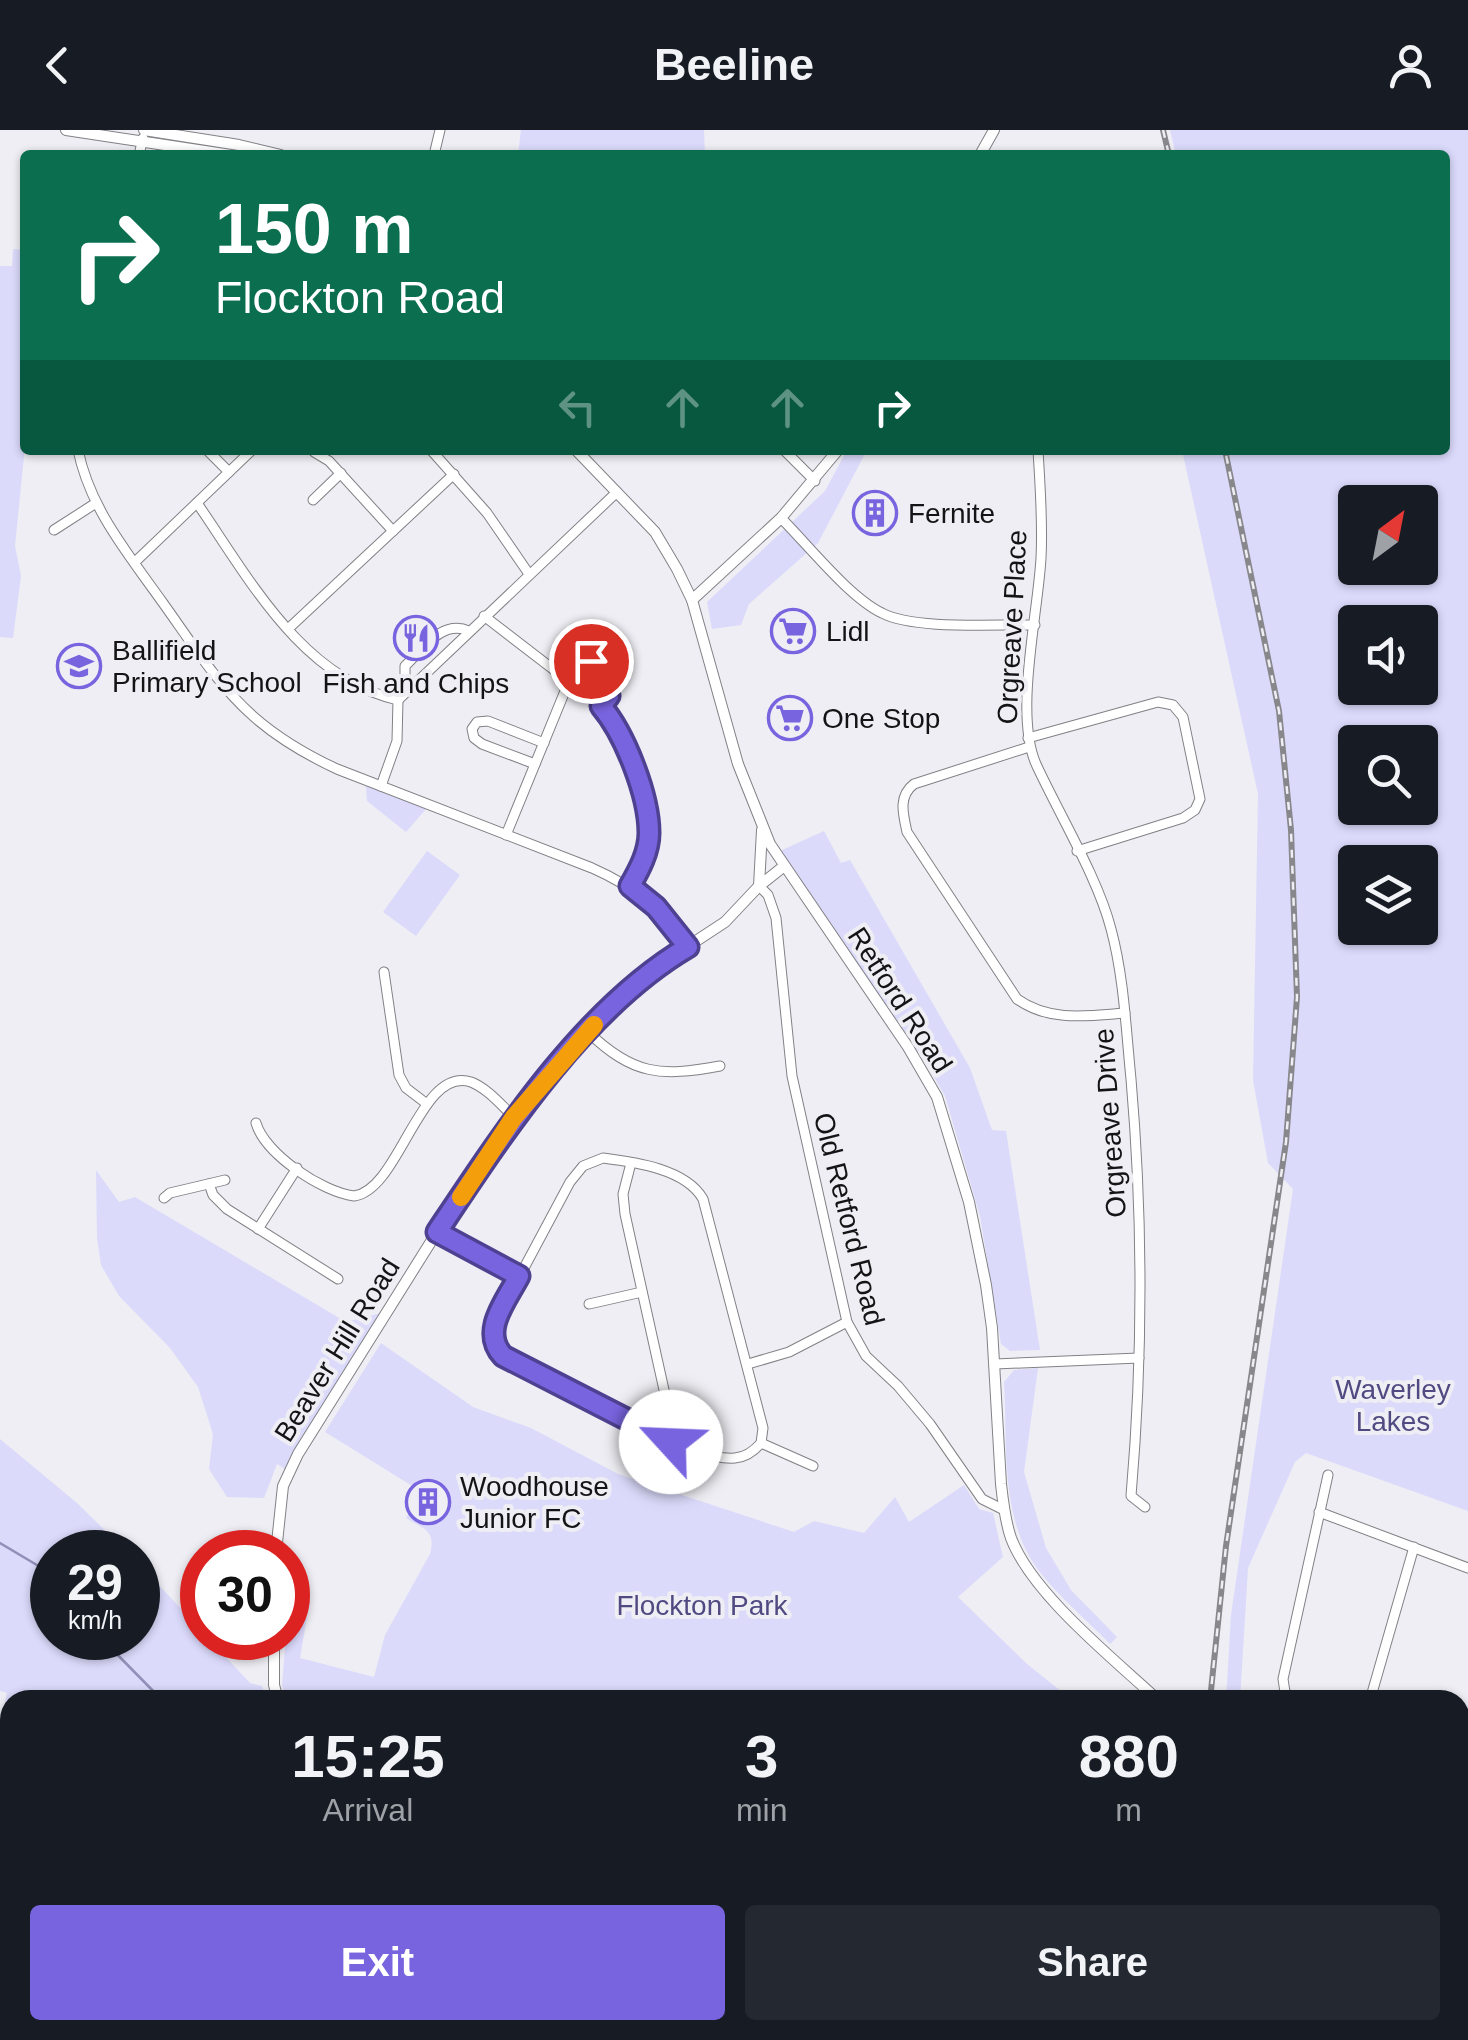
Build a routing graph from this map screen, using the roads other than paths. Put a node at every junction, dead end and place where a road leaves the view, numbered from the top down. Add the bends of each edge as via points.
1 (66, 130) edge
2 (87, 131) edge
3 (143, 136) edge
4 (207, 150) edge
5 (264, 150) edge
6 (80, 455) edge
7 (212, 455) edge
8 (247, 455) edge
9 (323, 455) edge
10 (436, 455) edge
11 (581, 455) edge
12 (789, 455) edge
13 (834, 455) edge
14 (1038, 455) edge
15 (229, 472) junction
16 (341, 473) junction
17 (454, 474) junction
18 (815, 481) junction
19 (617, 492) junction
20 (313, 500) dead end
21 (96, 503) junction
22 (198, 503) junction
23 (781, 518) junction
24 (54, 530) dead end
25 (394, 531) junction
26 (135, 562) junction
27 (528, 574) junction
28 (692, 600) junction
29 (484, 616) junction
30 (1035, 625) junction
31 (288, 629) junction
32 (469, 631) junction
33 (571, 682) junction
34 (411, 684) junction
35 (398, 700) junction
36 (601, 706) junction
37 (1028, 742) junction
38 (544, 743) junction
39 (535, 764) junction
40 (381, 786) junction
41 (762, 829) junction
42 (506, 836) junction
43 (1077, 851) junction
44 (776, 856) junction
45 (784, 867) junction
46 (760, 881) junction
47 (630, 886) junction
48 (688, 947) junction
49 (384, 972) dead end
50 (1125, 1013) junction
51 (588, 1032) junction
52 (720, 1066) dead end
53 (427, 1104) junction
54 (514, 1117) junction
55 (256, 1123) dead end
56 (631, 1163) junction
57 (297, 1168) junction
58 (225, 1180) dead end
59 (209, 1184) junction
60 (164, 1198) dead end
61 (258, 1229) junction
62 (437, 1232) junction
63 (519, 1276) junction
64 (338, 1279) dead end
65 (642, 1292) junction
66 (589, 1304) dead end
67 (846, 1322) junction
68 (1139, 1358) junction
69 (748, 1364) junction
70 (995, 1364) junction
71 (671, 1442) junction
72 (761, 1442) junction
73 (813, 1466) dead end
74 (1328, 1476) dead end
75 (1145, 1507) dead end
76 (1004, 1510) junction
77 (1319, 1512) junction
78 (277, 1530) edge
79 (1414, 1547) junction
80 (1468, 1568) edge
81 (274, 1660) edge
82 (275, 1690) edge
83 (1148, 1690) edge
84 (1285, 1690) edge
85 (1373, 1690) edge

1 - 2 main road
2 - 3 main road
3 - 4 main road
3 - 5 main road
6 - 21 street
7 - 15 street
8 - 15 street
9 - 16 street
10 - 17 street
11 - 19 main road, Retford Road
12 - 18 street
13 - 18 main road
14 - 30 street, Orgreave Place
15 - 22 street
16 - 20 street
16 - 25 street
17 - 25 street
17 - 27 street
18 - 23 main road
19 - 27 street
19 - 28 main road, Retford Road via 655,532
21 - 24 street
21 - 26 street
22 - 26 street
22 - 31 street
23 - 28 main road
23 - 30 street via 886,616
25 - 31 street
26 - 40 street via 250,714 301,751
27 - 29 street
28 - 41 main road, Retford Road
29 - 32 street
29 - 33 street
30 - 37 street, Orgreave Place
31 - 35 street via 329,669
32 - 34 street
32 - 34 street via 448,626 403,670
33 - 36 street
33 - 36 street via 585,664 599,663 609,692
33 - 38 street
34 - 35 street
35 - 40 street via 397,741
36 - 47 street via 626,746 648,822 648,846
37 - 43 street, Orgreave Drive
37 - 43 street via 1158,702 1173,705 1183,718 1200,800 1195,810
37 - 50 street via 914,784 903,800 907,832 1016,998 1065,1016
38 - 39 street
38 - 39 street via 488,720 472,729 482,744
39 - 42 street
40 - 42 street
41 - 44 main road, Retford Road
41 - 46 main road
42 - 47 street
43 - 50 street, Orgreave Drive via 1109,922
44 - 45 main road, Retford Road
44 - 46 main road, Beaver Hill Road
45 - 46 main road, Beaver Hill Road
45 - 70 main road, Retford Road via 937,1098 969,1202
46 - 48 main road, Beaver Hill Road via 726,922
46 - 67 street, Old Retford Road via 776,918 792,1076
47 - 48 street
48 - 51 main road, Beaver Hill Road via 629,988
49 - 53 street via 398,1075
50 - 68 street, Orgreave Drive via 1140,1218
51 - 52 street via 634,1066 674,1074
51 - 54 main road, Beaver Hill Road
53 - 54 street via 451,1083 469,1082
53 - 57 street via 369,1192 346,1196
54 - 62 main road, Beaver Hill Road
55 - 57 street via 267,1146
56 - 63 street via 603,1158 583,1166
56 - 65 street via 623,1204
56 - 69 street via 682,1178 703,1199
57 - 61 street
58 - 59 street
59 - 60 street
59 - 61 street via 218,1202
61 - 64 street
62 - 63 street
62 - 78 main road, Beaver Hill Road via 290,1469
63 - 71 street via 494,1326 498,1351
65 - 66 street
65 - 71 street
67 - 69 street via 789,1352
67 - 76 street, Old Retford Road via 982,1499
68 - 70 street
68 - 75 street, Orgreave Drive via 1132,1496
69 - 72 street
70 - 76 main road, Retford Road
71 - 72 street via 732,1458
72 - 73 street
74 - 77 street
76 - 83 main road, Retford Road via 1016,1548 1040,1584
77 - 79 street
77 - 84 street
79 - 80 street
79 - 85 street
81 - 82 main road

